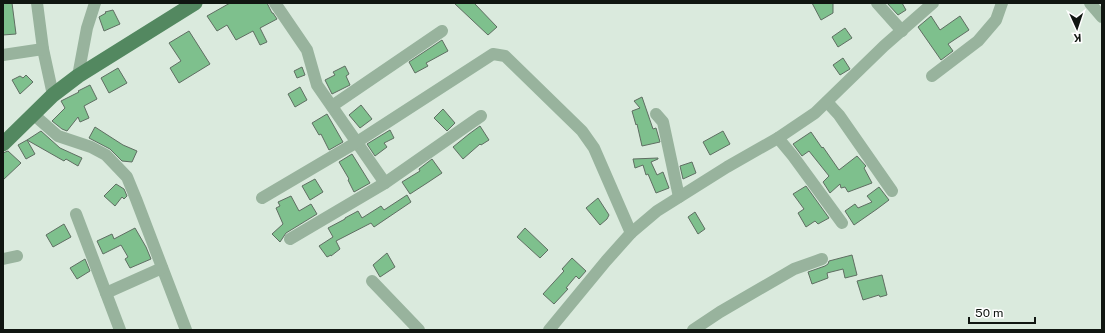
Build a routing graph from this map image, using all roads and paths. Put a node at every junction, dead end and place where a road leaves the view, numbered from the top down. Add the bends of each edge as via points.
1 (37, 3) edge
2 (95, 3) edge
3 (195, 3) edge
4 (275, 3) edge
5 (877, 3) edge
6 (933, 3) edge
7 (1002, 3) edge
8 (1090, 3) edge
9 (1102, 17) edge
10 (442, 31) dead end
11 (902, 31) junction
12 (43, 49) junction
13 (3, 55) edge
14 (78, 76) junction
15 (932, 76) dead end
16 (53, 95) junction
17 (827, 102) junction
18 (332, 106) junction
19 (33, 114) junction
20 (656, 114) dead end
21 (481, 116) dead end
22 (778, 138) junction
23 (357, 142) junction
24 (3, 144) edge
25 (385, 183) junction
26 (892, 191) dead end
27 (679, 197) junction
28 (262, 198) dead end
29 (76, 214) dead end
30 (842, 223) dead end
31 (631, 233) junction
32 (290, 239) dead end
33 (17, 256) dead end
34 (3, 259) edge
35 (822, 259) dead end
36 (162, 268) junction
37 (372, 281) dead end
38 (106, 293) junction
39 (120, 330) edge
40 (186, 330) edge
41 (420, 330) edge
42 (549, 330) edge
43 (693, 330) edge

1 - 12 street
2 - 14 street via 87,28
3 - 14 main road
4 - 18 street via 307,50 317,85
5 - 11 street
6 - 11 street
7 - 15 street via 996,20 978,41
8 - 9 street
10 - 18 street
11 - 17 street
12 - 13 street
12 - 16 street
14 - 16 main road
16 - 19 main road
17 - 22 street
17 - 26 street via 839,115
18 - 23 street
19 - 24 main road
19 - 36 street via 58,136 92,146 106,155 127,177
20 - 27 street via 663,122
21 - 25 street
22 - 27 street
22 - 30 street
23 - 25 street
23 - 28 street
23 - 31 street via 493,54 505,56 582,131 594,148
25 - 32 street
27 - 31 street
29 - 38 street
31 - 42 street
33 - 34 street
35 - 43 street via 794,270
36 - 38 street
36 - 40 street
37 - 41 street
38 - 39 street

